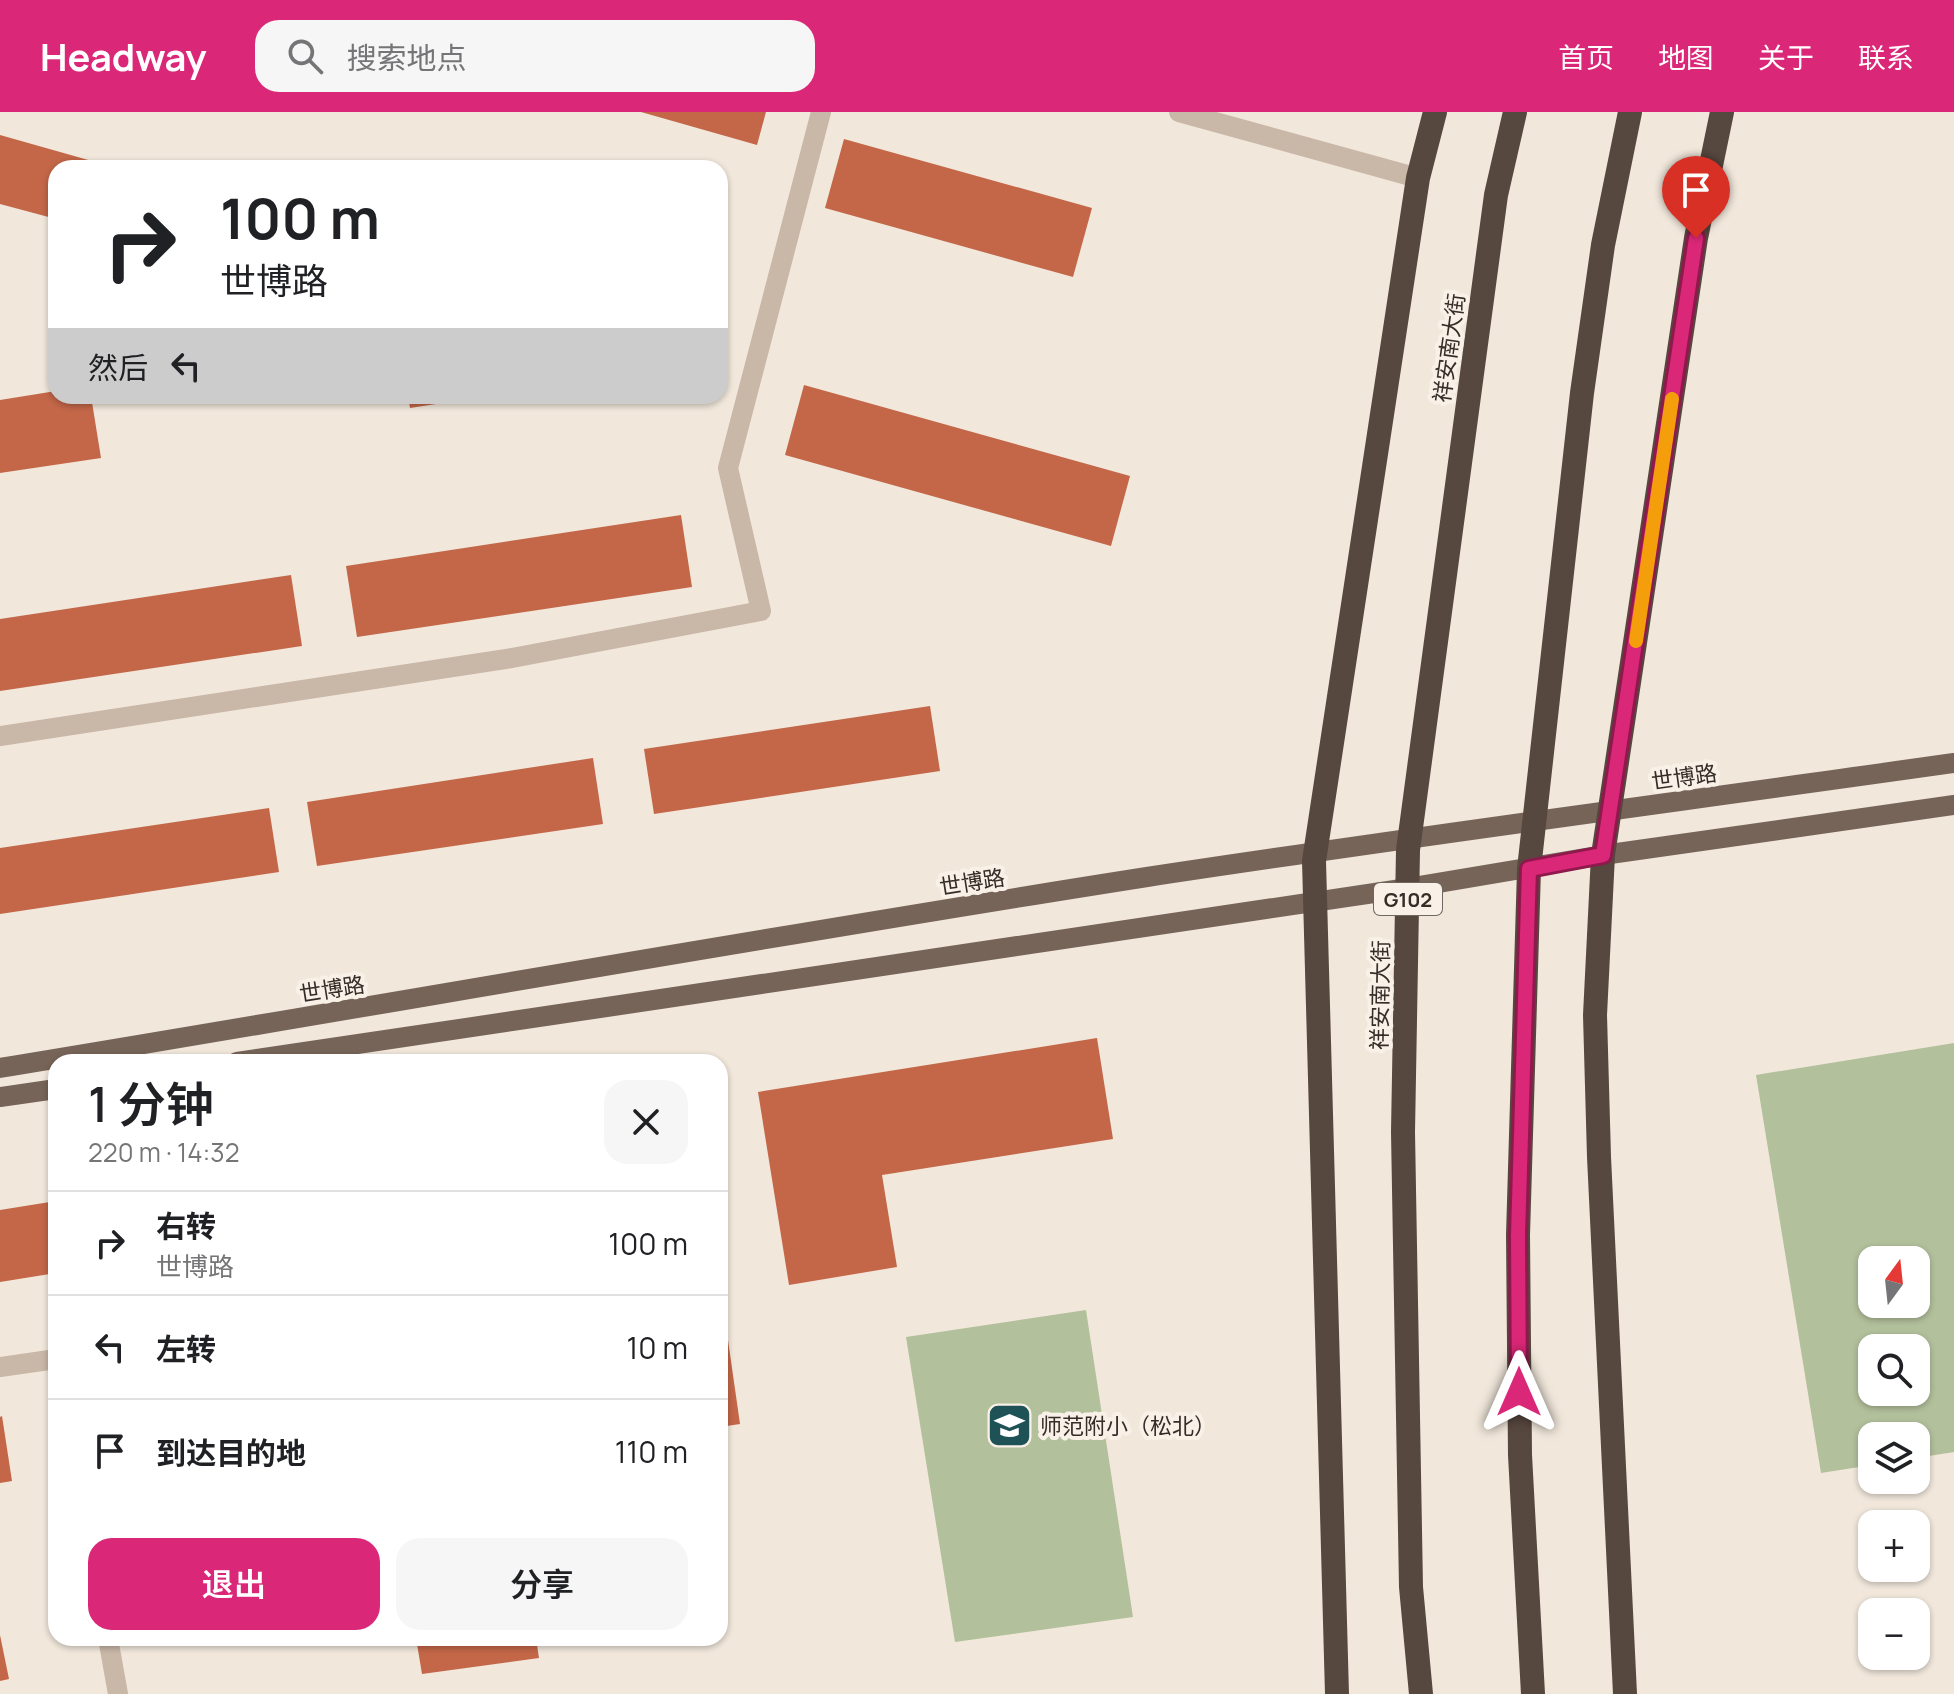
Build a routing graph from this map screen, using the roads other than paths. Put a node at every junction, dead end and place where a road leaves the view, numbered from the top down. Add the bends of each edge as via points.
1 (821, 112) edge
2 (1179, 112) edge
3 (1435, 112) edge
4 (1515, 112) edge
5 (1630, 112) edge
6 (1722, 112) edge
7 (1418, 178) junction
8 (0, 736) edge
9 (1954, 763) edge
10 (1954, 805) edge
11 (1611, 812) junction
12 (1533, 819) junction
13 (1409, 840) junction
14 (1315, 853) junction
15 (1603, 855) junction
16 (1529, 869) junction
17 (1408, 888) junction
18 (1315, 901) junction
19 (84, 1054) edge
20 (291, 1054) edge
21 (48, 1060) edge
22 (0, 1068) edge
23 (48, 1090) edge
24 (0, 1097) edge
25 (48, 1360) edge
26 (0, 1367) edge
27 (109, 1646) edge
28 (118, 1694) edge
29 (1337, 1694) edge
30 (1421, 1694) edge
31 (1533, 1694) edge
32 (1625, 1694) edge

1 - 8 street via 728,468 761,611 512,658
2 - 7 street
3 - 7 highway
4 - 13 highway, 祥安南大街 / G102 via 1496,195
5 - 12 highway via 1584,378
6 - 11 highway via 1696,238
7 - 14 highway
9 - 11 main road, 世博路
10 - 15 main road
11 - 12 main road, 世博路
11 - 15 highway
12 - 13 main road, 世博路
12 - 16 highway
13 - 14 main road, 世博路
13 - 17 highway, 祥安南大街 / G102
14 - 18 highway
14 - 19 main road, 世博路
15 - 16 main road
15 - 32 highway via 1595,1015
16 - 17 main road
16 - 31 highway via 1518,1235 1520,1455
17 - 18 main road
17 - 30 highway, 祥安南大街 / G102 via 1403,1132 1411,1587
18 - 20 main road
18 - 29 highway
21 - 22 main road, 世博路
23 - 24 main road
25 - 26 street
27 - 28 street

